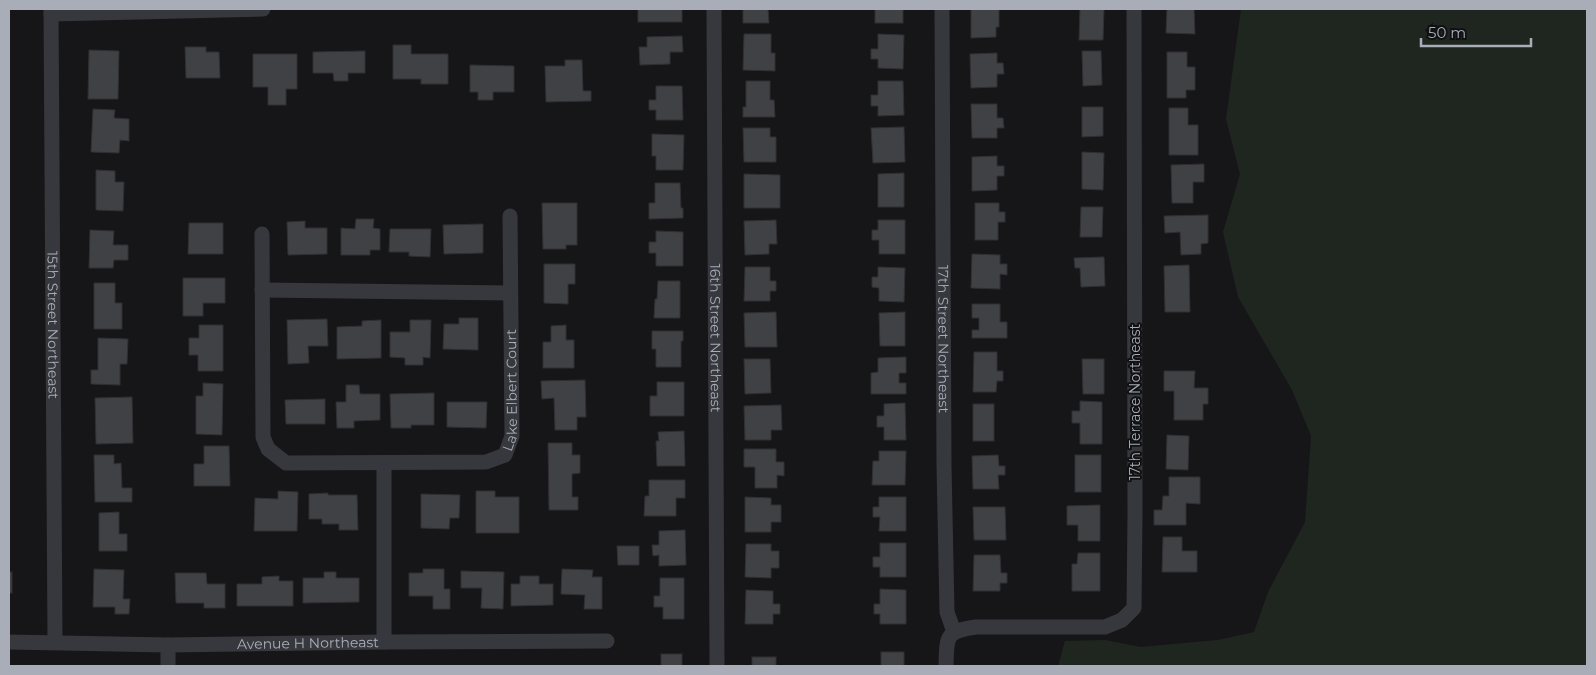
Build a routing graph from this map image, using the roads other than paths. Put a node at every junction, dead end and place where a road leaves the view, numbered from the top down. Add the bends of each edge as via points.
1 (263, 9) edge
2 (714, 9) edge
3 (942, 9) edge
4 (1134, 9) edge
5 (51, 11) edge
6 (510, 216) dead end
7 (262, 234) dead end
8 (262, 290) junction
9 (510, 293) junction
10 (384, 463) junction
11 (954, 632) junction
12 (607, 641) dead end
13 (9, 642) edge
14 (55, 642) junction
15 (384, 642) junction
16 (168, 645) junction
17 (168, 666) edge
18 (717, 666) edge
19 (946, 666) edge

1 - 5 street
2 - 18 street, 16th Street Northeast
3 - 11 street, 17th Street Northeast via 944,465 947,612
4 - 11 street, 17th Terrace Northeast via 1134,608 1122,620 1106,627 976,627
5 - 14 street, 15th Street Northeast
6 - 9 street, Lake Elbert Court
7 - 8 street, Lake Elbert Court
8 - 9 street
8 - 10 street, Lake Elbert Court via 262,437 268,449 286,463
9 - 10 street, Lake Elbert Court via 512,436 505,454 486,462
10 - 15 street
11 - 19 street via 947,640
12 - 15 street, Avenue H Northeast
13 - 14 street, Avenue H Northeast
14 - 16 street, Avenue H Northeast
15 - 16 street, Avenue H Northeast
16 - 17 street

